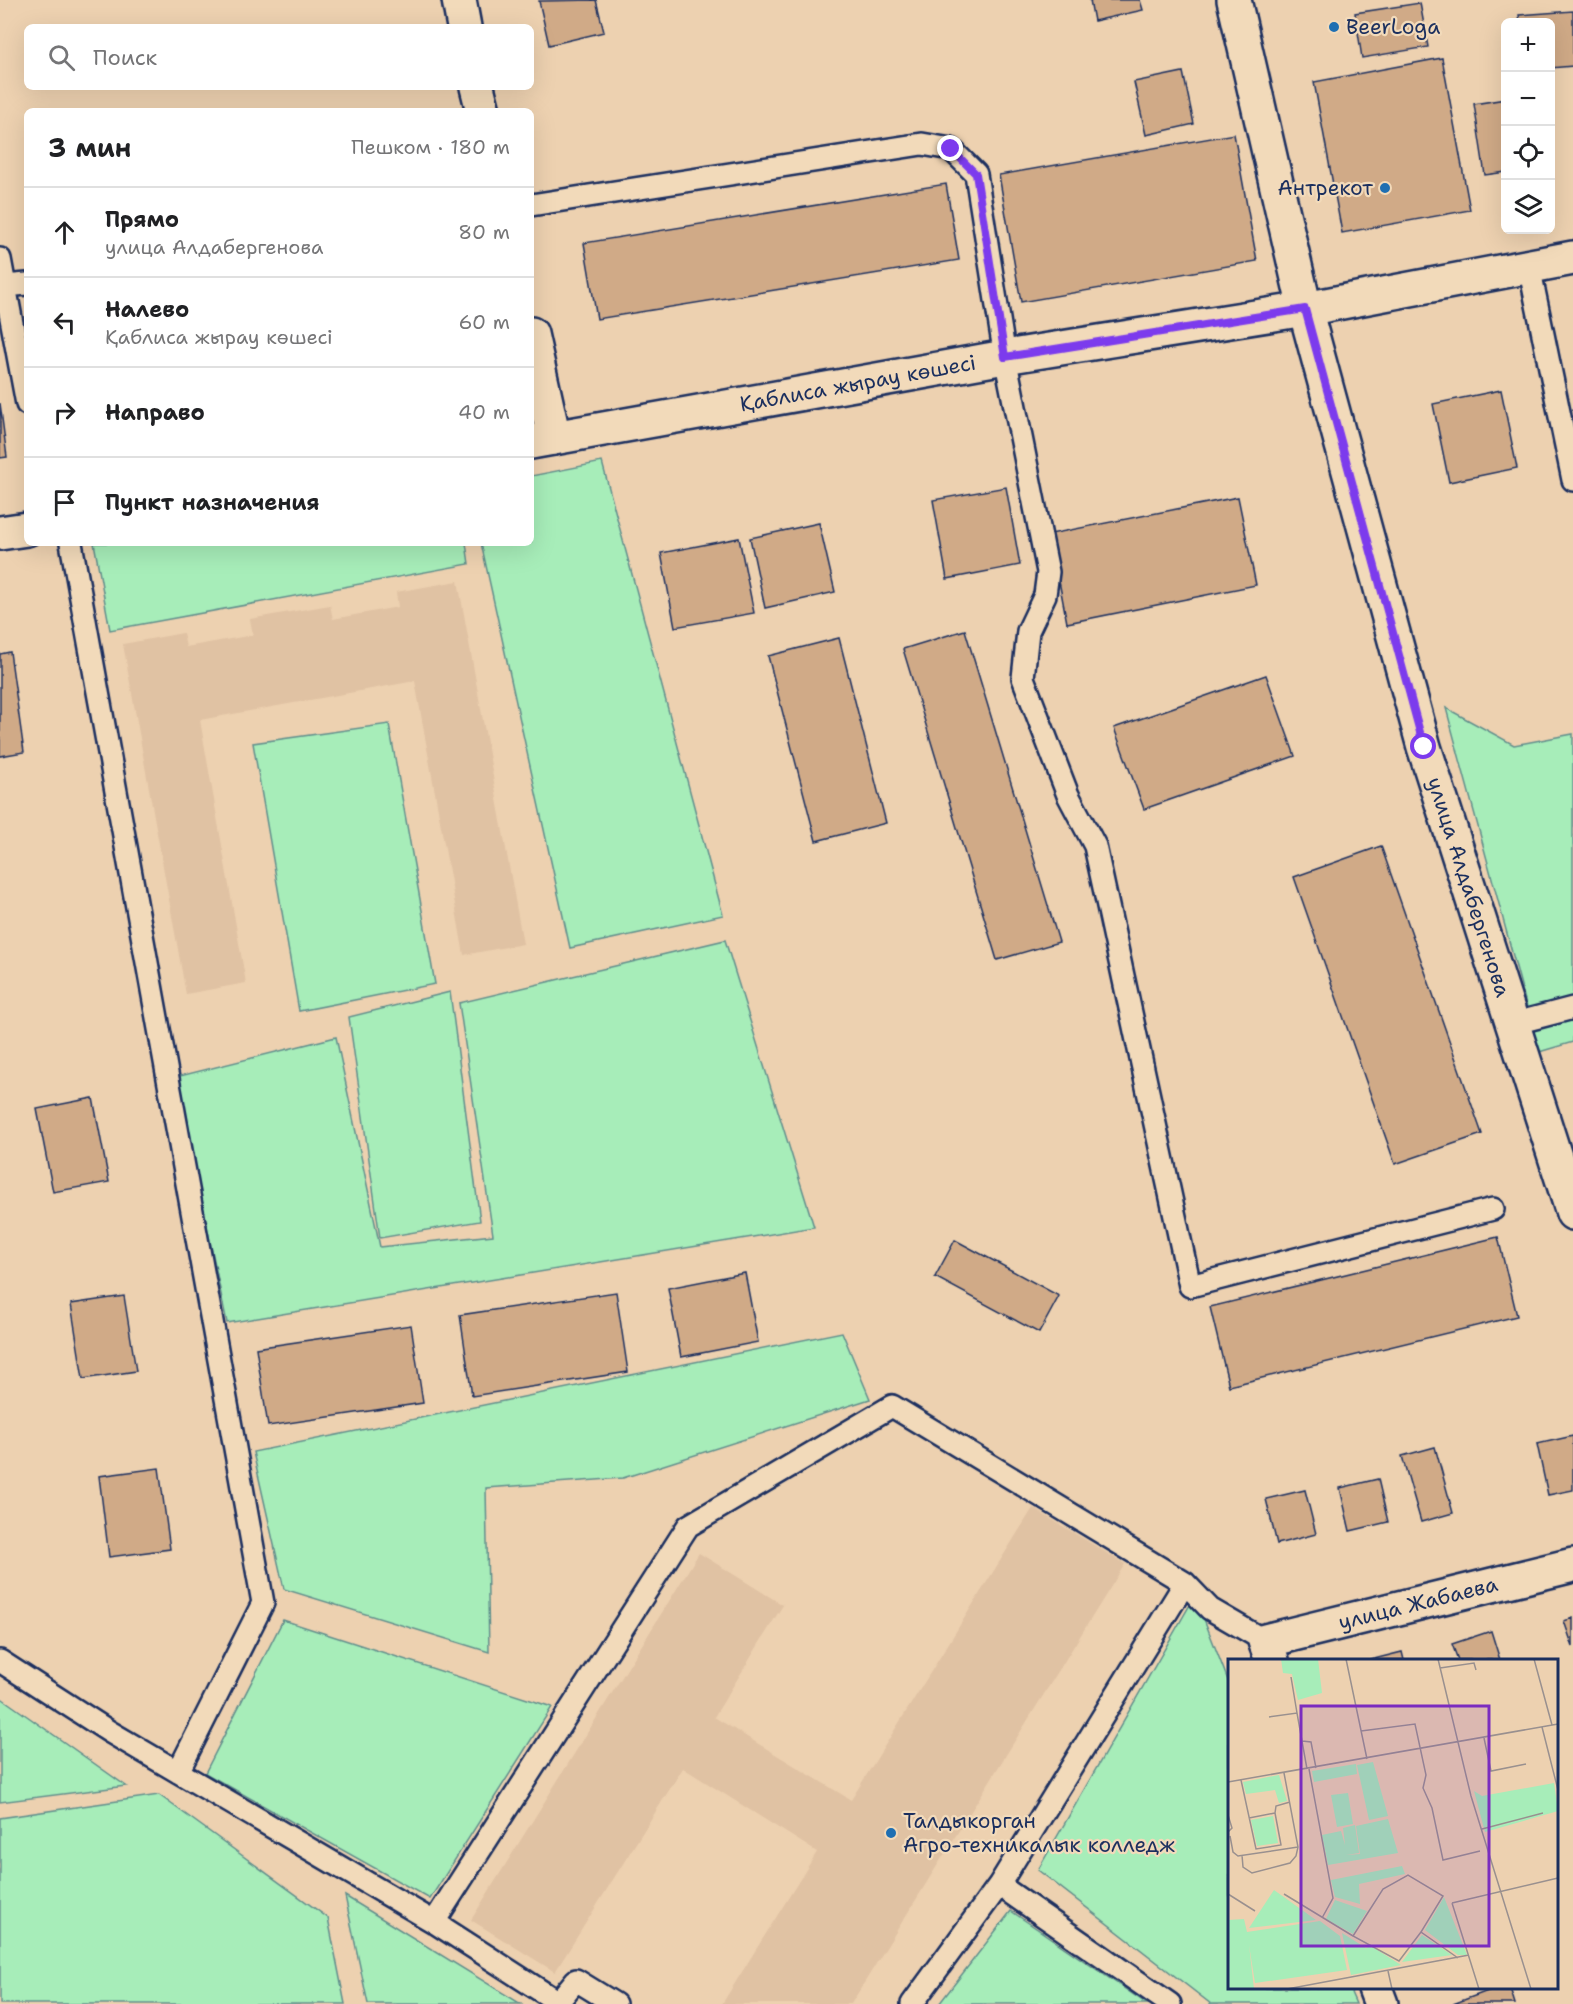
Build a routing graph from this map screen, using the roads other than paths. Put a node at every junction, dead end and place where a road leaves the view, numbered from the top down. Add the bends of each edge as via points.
1 (459, 0) edge
2 (1234, 0) edge
3 (463, 24) edge
4 (478, 90) edge
5 (482, 108) edge
6 (534, 205) edge
7 (1573, 258) edge
8 (0, 259) edge
9 (1529, 266) junction
10 (24, 284) edge
11 (5, 286) junction
12 (1305, 309) junction
13 (1005, 357) junction
14 (534, 363) edge
15 (24, 388) edge
16 (542, 440) edge
17 (1573, 480) edge
18 (24, 529) edge
19 (0, 533) edge
20 (73, 546) edge
21 (1573, 1008) edge
22 (1512, 1023) junction
23 (1493, 1209) dead end
24 (1573, 1213) edge
25 (1573, 1565) edge
26 (1185, 1583) junction
27 (1268, 1651) edge
28 (0, 1661) edge
29 (178, 1772) junction
30 (999, 1885) junction
31 (434, 1922) junction
32 (1375, 1989) edge
33 (615, 2004) edge
34 (912, 2004) edge
35 (1170, 2004) edge
36 (1381, 2004) edge

1 - 3 street
2 - 12 street, улица Алдабергенова
4 - 5 street
6 - 13 lane via 922,144 951,149 976,174
7 - 9 street, Қаблиса жырау көшесі
8 - 11 lane
9 - 12 street, Қаблиса жырау көшесі
9 - 17 lane
10 - 11 lane
11 - 15 lane
12 - 13 street, Қаблиса жырау көшесі
12 - 22 street, улица Алдабергенова via 1424,747
13 - 16 street, Қаблиса жырау көшесі
13 - 23 lane via 1048,572 1045,595 1028,631 1023,678 1068,795 1095,846 1190,1286
14 - 16 street
18 - 19 street
20 - 29 lane via 263,1603
21 - 22 lane
22 - 24 street, улица Алдабергенова
25 - 27 street, улица Жабаева
26 - 27 lane via 1210,1609
26 - 30 lane
26 - 31 lane via 892,1406 688,1526
28 - 29 lane
29 - 31 lane
30 - 34 lane
30 - 35 lane
31 - 33 lane via 558,2002 576,1980
32 - 36 street

